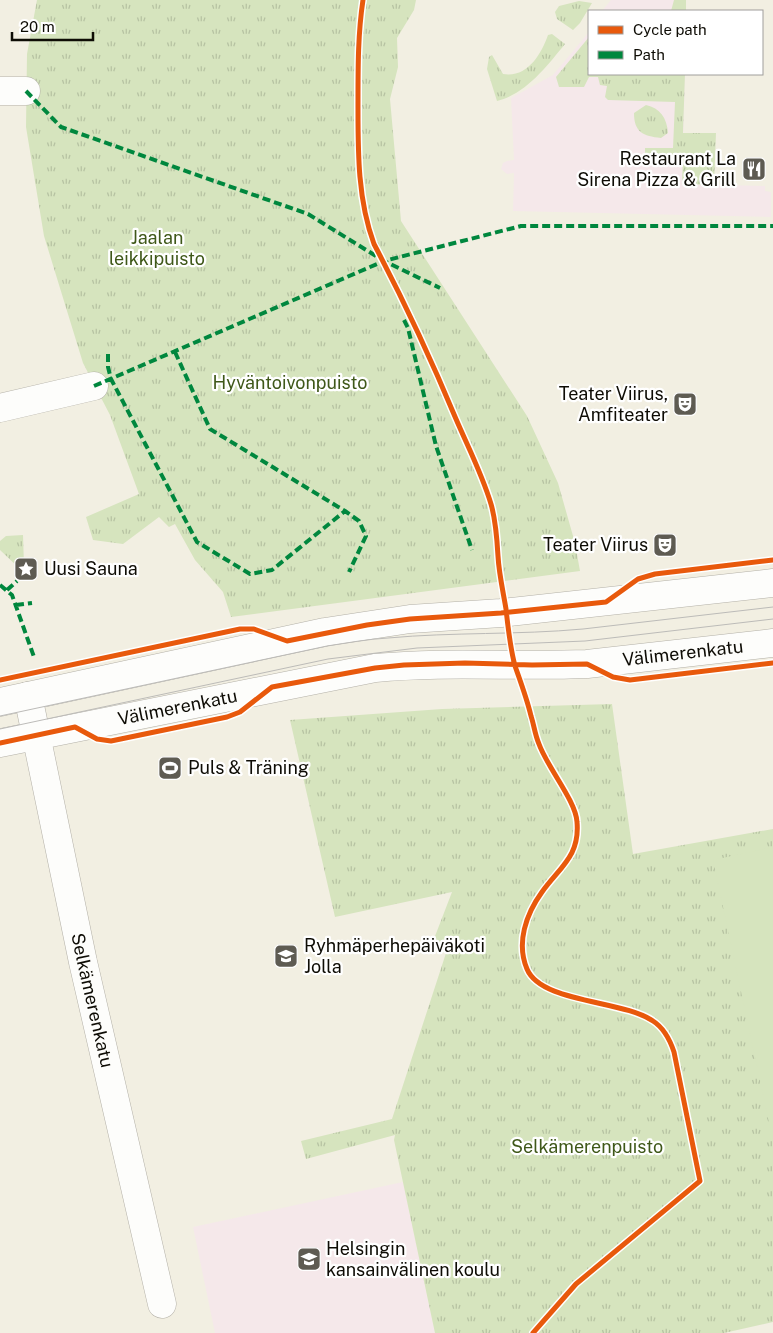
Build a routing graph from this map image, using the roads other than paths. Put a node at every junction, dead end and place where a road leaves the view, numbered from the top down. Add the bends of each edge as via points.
1 (94, 386) dead end
2 (0, 408) edge
3 (773, 583) edge
4 (773, 643) edge
5 (28, 696) junction
6 (0, 702) edge
7 (36, 735) junction
8 (0, 743) edge
9 (162, 1304) dead end

1 - 2 street
3 - 5 street via 359,626
4 - 7 street, Välimerenkatu via 587,664 435,663 375,668
5 - 6 street
5 - 7 street, Selkämerenkatu
7 - 8 street, Välimerenkatu
7 - 9 street, Selkämerenkatu via 83,962

